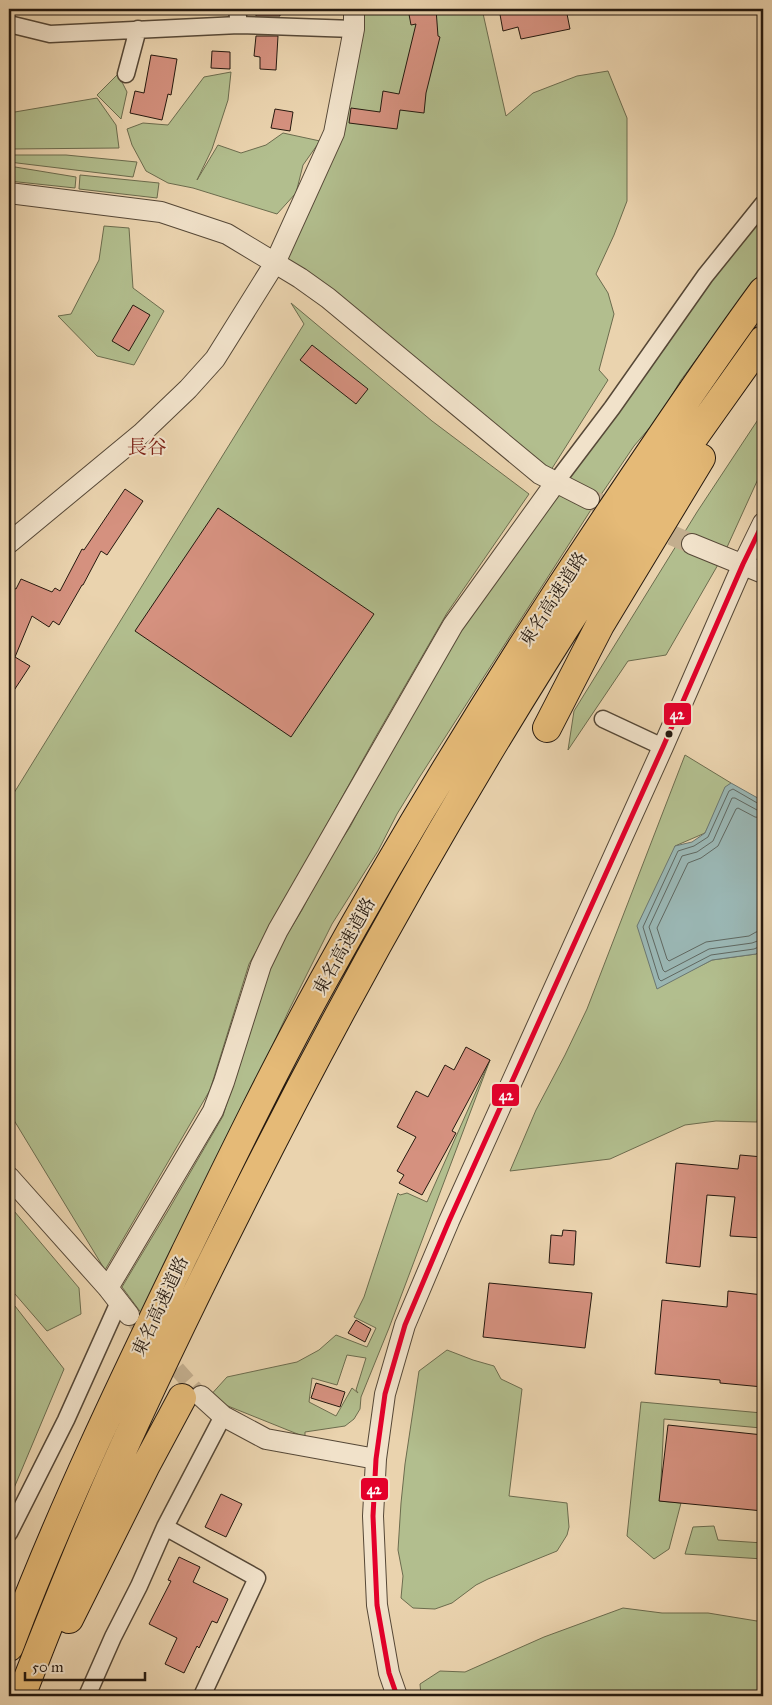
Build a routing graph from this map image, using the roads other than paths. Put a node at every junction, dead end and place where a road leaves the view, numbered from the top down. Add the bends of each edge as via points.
1 (354, 9) edge
2 (238, 17) edge
3 (9, 24) edge
4 (354, 29) junction
5 (138, 30) junction
6 (126, 74) dead end
7 (9, 193) edge
8 (763, 204) edge
9 (275, 263) junction
10 (763, 291) edge
11 (763, 340) edge
12 (763, 359) edge
13 (556, 482) junction
14 (589, 499) tunnel mouth
15 (763, 523) edge
16 (9, 543) edge
17 (692, 544) tunnel mouth
18 (742, 564) junction
19 (763, 573) edge
20 (603, 719) dead end
21 (547, 728) dead end
22 (662, 747) junction
23 (9, 1177) edge
24 (119, 1302) junction
25 (192, 1397) joint
26 (223, 1416) junction
27 (376, 1459) junction
28 (165, 1527) junction
29 (9, 1533) edge
30 (26, 1602) junction
31 (9, 1636) edge
32 (9, 1647) edge
33 (21, 1696) edge
34 (30, 1696) edge
35 (87, 1696) edge
36 (202, 1696) edge
37 (397, 1696) edge

1 - 4 street
2 - 4 street
2 - 5 street
3 - 5 street via 50,34
4 - 9 street via 334,133
5 - 6 street
7 - 9 street via 161,212 227,234
8 - 13 street via 705,276
9 - 13 street via 328,298 540,474
9 - 16 street via 215,360 188,389 142,433
10 - 30 highway, 東名高速道路 via 715,357 511,664 408,833 321,985 162,1300
11 - 33 highway, 東名高速道路 via 591,587 381,935 191,1304 106,1487
12 - 21 highway via 600,625
13 - 14 street
13 - 24 street via 453,625 278,930 260,965 213,1111
15 - 18 street
17 - 18 street
18 - 19 street
18 - 22 street
20 - 22 street
22 - 27 street via 405,1325 385,1394
23 - 24 street
24 - 29 street via 66,1420
25 - 26 street
25 - 34 highway via 145,1467
26 - 27 street via 266,1439
26 - 28 street
27 - 37 street via 373,1516 377,1605 389,1673
28 - 35 street
28 - 36 street via 257,1578
30 - 31 highway
30 - 32 highway, 東名高速道路

